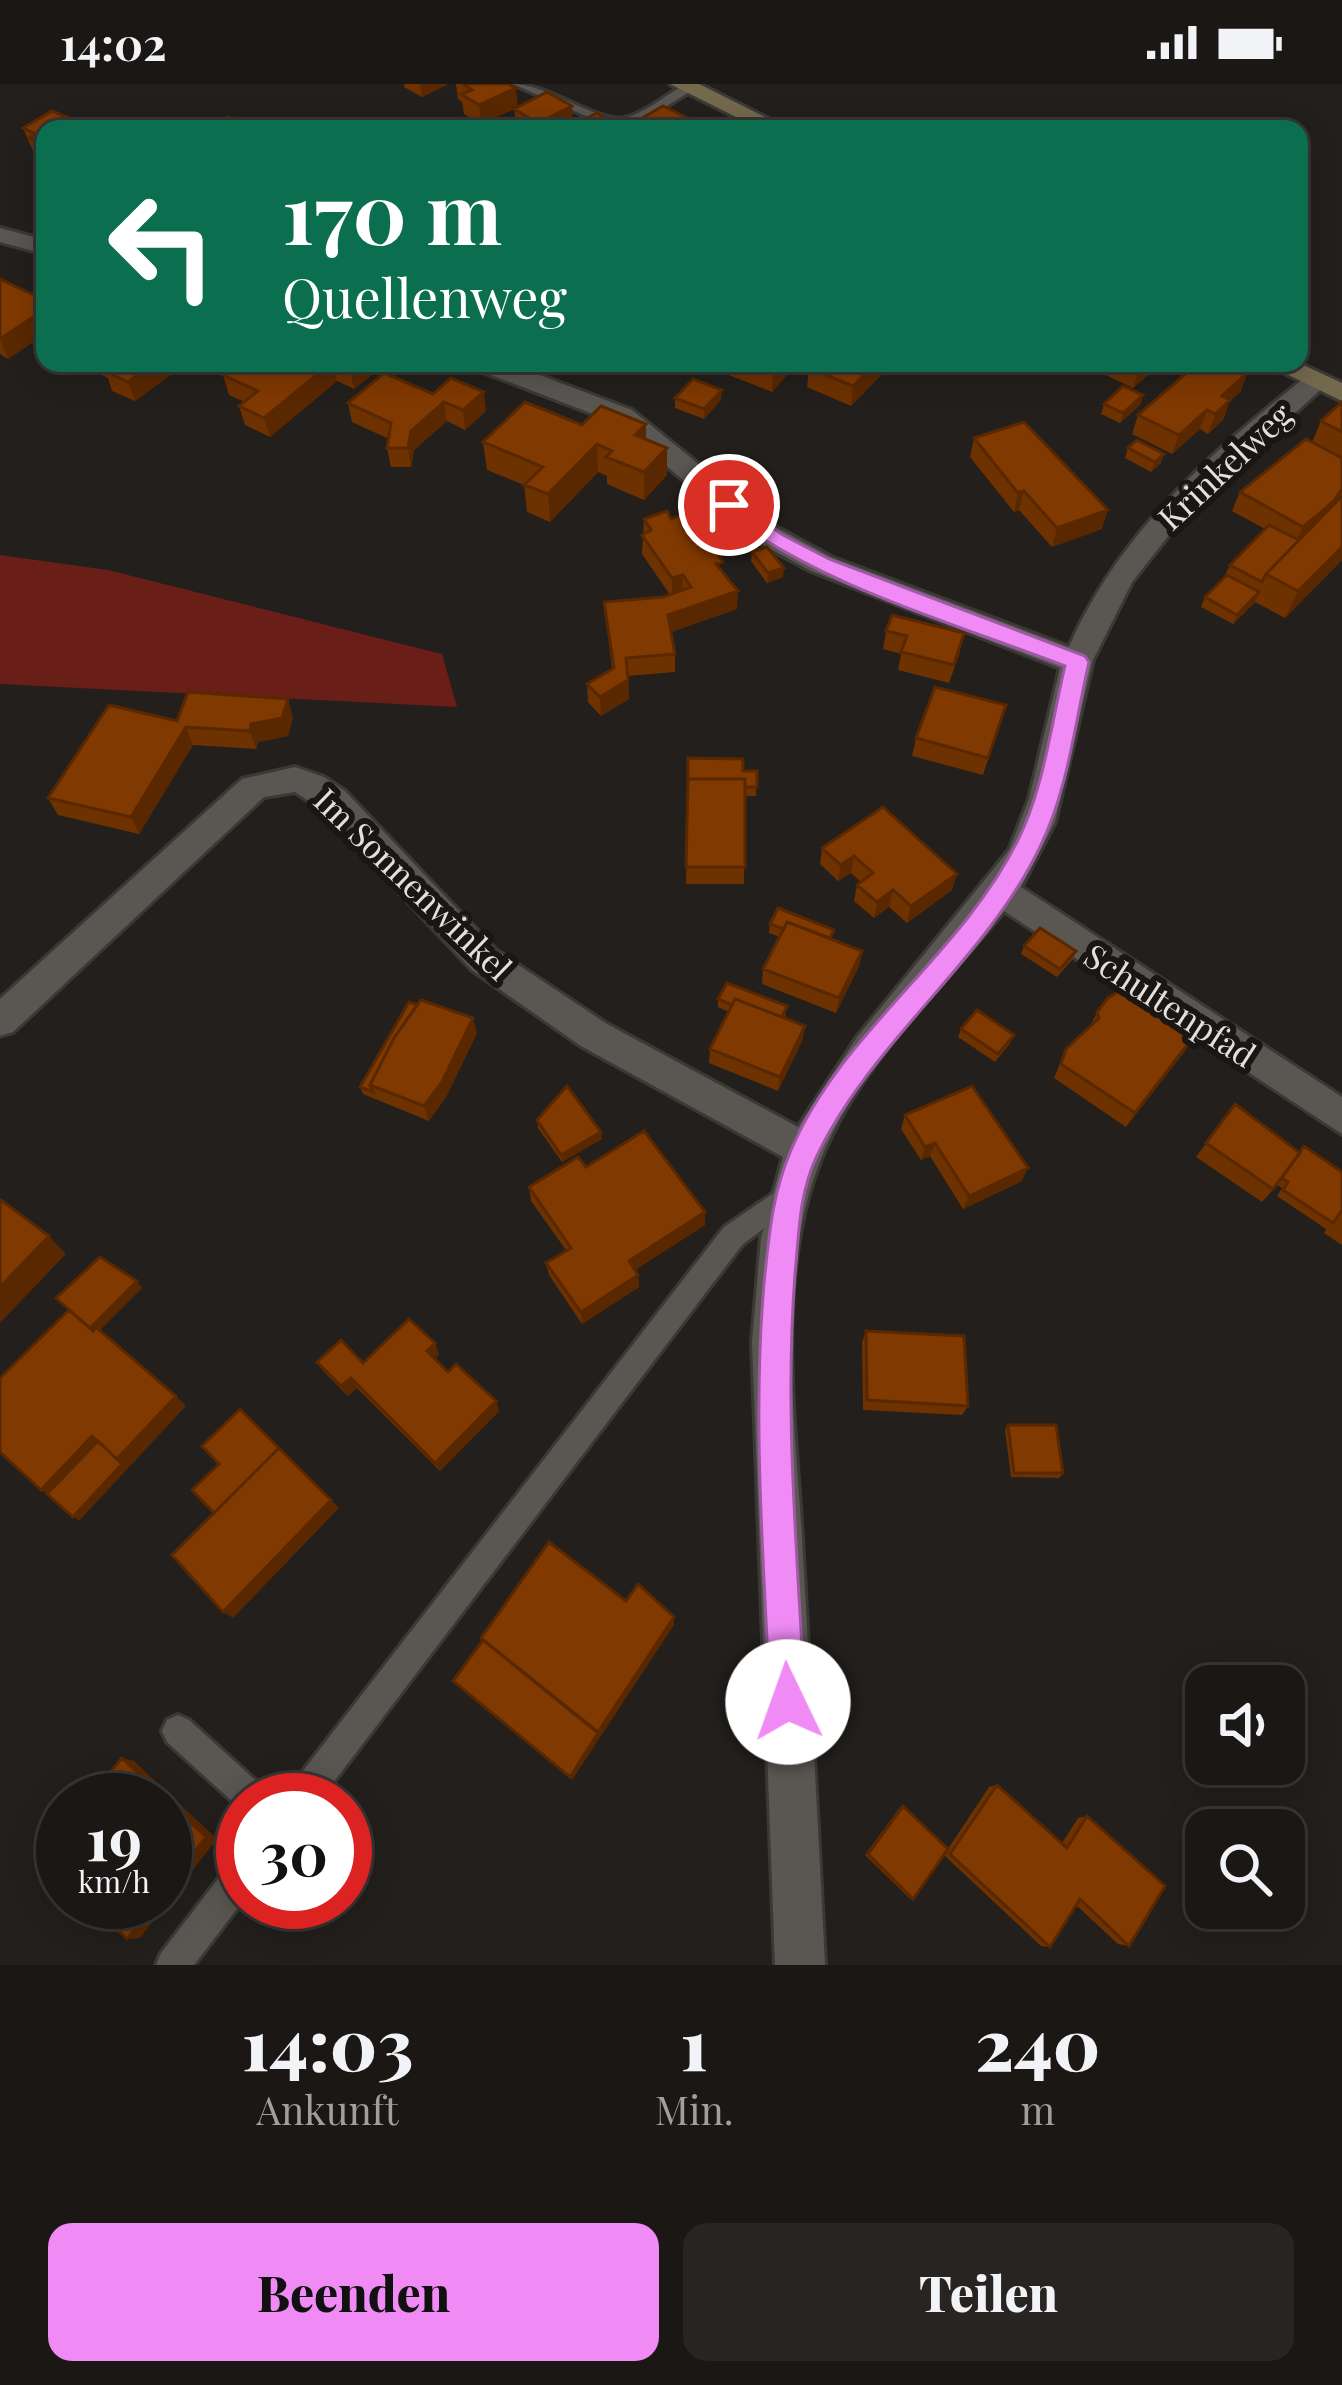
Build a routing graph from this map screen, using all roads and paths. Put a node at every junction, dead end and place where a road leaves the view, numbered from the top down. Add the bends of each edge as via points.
1 (520, 84) edge
2 (685, 86) edge
3 (604, 120) edge
4 (635, 120) edge
5 (759, 120) edge
6 (0, 235) edge
7 (36, 245) edge
8 (508, 372) edge
9 (1296, 372) edge
10 (1329, 387) edge
11 (1077, 662) junction
12 (1000, 891) junction
13 (0, 1021) edge
14 (1342, 1117) edge
15 (805, 1150) junction
16 (787, 1196) junction
17 (178, 1731) dead end
18 (224, 1773) edge
19 (321, 1773) edge
20 (216, 1909) edge
21 (172, 1965) edge
22 (800, 1965) edge

1 - 3 lane
2 - 4 lane
2 - 5 main road
6 - 7 street
8 - 11 street via 623,416 766,534 821,564
9 - 10 main road
10 - 11 street, Krinkelweg via 1222,458 1171,508 1126,563
11 - 12 street, Krinkelweg via 1047,796
12 - 14 street, Schultenpfad
12 - 15 street, Krinkelweg via 872,1049
13 - 15 street, Im Sonnenwinkel via 253,788 306,780 484,959 594,1035
15 - 16 street, Krinkelweg
16 - 19 lane via 733,1236
16 - 22 street, Krinkelweg via 772,1371
17 - 18 lane
20 - 21 lane

